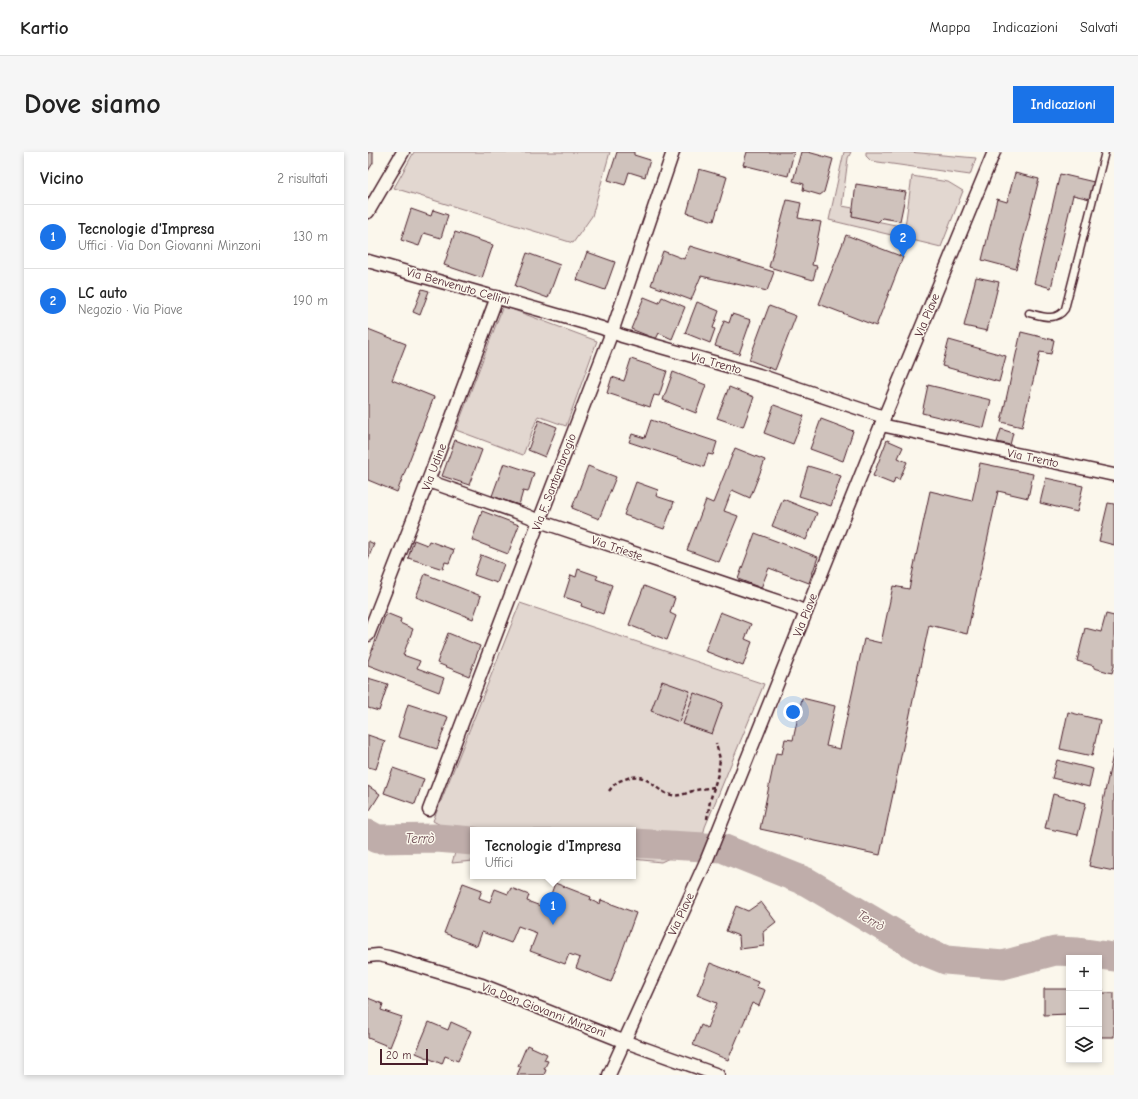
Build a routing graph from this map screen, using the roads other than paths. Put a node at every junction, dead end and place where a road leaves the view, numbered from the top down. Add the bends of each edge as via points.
1 (403, 152) edge
2 (673, 152) edge
3 (994, 152) edge
4 (1105, 152) edge
5 (370, 206) edge
6 (368, 261) edge
7 (497, 297) junction
8 (547, 312) joint
9 (1029, 313) dead end
10 (612, 332) junction
11 (882, 421) junction
12 (1114, 475) edge
13 (428, 481) junction
14 (539, 521) junction
15 (806, 612) junction
16 (368, 635) edge
17 (429, 810) dead end
18 (368, 956) edge
19 (624, 1041) junction
20 (609, 1075) edge
21 (718, 1075) edge

1 - 5 street
2 - 10 street, Via F. Santambrogio
3 - 11 street, Via Piave
4 - 9 lane via 1065,309 1060,316 1055,317
6 - 7 street, Via Benvenuto Cellini
7 - 8 street, Via Benvenuto Cellini
7 - 13 street, Via Udine
8 - 10 street, Via Trento
10 - 11 street, Via Trento via 758,375
10 - 14 street, Via F. Santambrogio
11 - 12 street, Via Trento
11 - 15 street, Via Piave
13 - 14 street, Via Trieste
13 - 16 street, Via Udine
14 - 15 street, Via Trieste
14 - 17 street, Via F. Santambrogio
15 - 19 street, Via Piave via 707,859
18 - 19 street, Via Don Giovanni Minzoni via 388,957 482,985
19 - 20 street, Via Piave
19 - 21 street, Via Don Giovanni Minzoni

